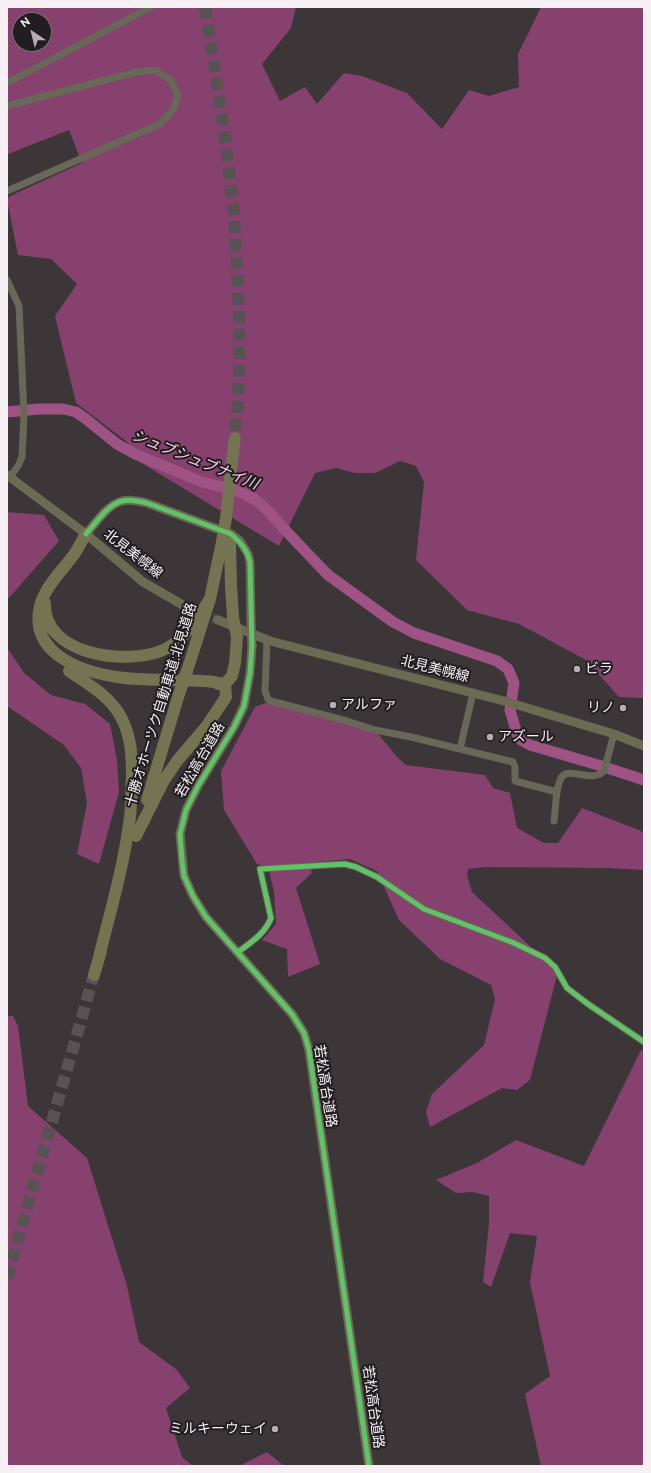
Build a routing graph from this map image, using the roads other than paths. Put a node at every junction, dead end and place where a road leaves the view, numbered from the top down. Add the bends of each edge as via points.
1 (151, 7) edge
2 (7, 83) edge
3 (7, 106) edge
4 (7, 191) edge
5 (7, 280) edge
6 (15, 294) junction
7 (7, 295) edge
8 (234, 442) tunnel mouth
9 (8, 476) edge
10 (86, 534) junction
11 (226, 542) junction
12 (46, 594) junction
13 (210, 598) junction
14 (188, 608) tunnel mouth
15 (218, 620) tunnel mouth
16 (267, 640) junction
17 (69, 671) junction
18 (225, 684) junction
19 (473, 693) junction
20 (614, 734) junction
21 (644, 746) edge
22 (460, 749) junction
23 (557, 792) junction
24 (554, 821) dead end
25 (136, 836) junction
26 (238, 952) junction
27 (100, 958) junction
28 (94, 975) tunnel mouth
29 (644, 1042) edge
30 (369, 1466) edge

1 - 2 street
3 - 4 street via 136,72 155,70 171,80 178,95 173,110 160,124
5 - 6 street
6 - 7 street
6 - 9 street via 19,306 24,414 22,457 18,466
8 - 11 highway, 十勝オホーツク自動車道;北見道路, bridge
9 - 10 street, 北見美幌線
10 - 12 highway
10 - 14 street, 北見美幌線 via 143,582
10 - 17 highway via 70,548 38,592 31,615 34,633 43,650 52,660
10 - 26 street, 若松高台道路, bridge via 109,508 122,501 147,502 231,534 244,546 250,562 252,646 244,706 198,786 186,810 180,834 184,876 192,896 206,917
11 - 13 highway, 十勝オホーツク自動車道;北見道路
11 - 18 highway, bridge via 236,637 232,676
12 - 13 highway via 45,609 48,621 66,643 85,651 127,657 161,651 176,643 188,631
12 - 18 highway via 38,615 43,639 60,658 75,666 124,678
13 - 25 highway, 十勝オホーツク自動車道;北見道路, bridge
15 - 16 street, 北見美幌線
16 - 19 street, 北見美幌線
16 - 22 street via 265,691 271,701 375,730
17 - 18 highway via 120,683 165,686
17 - 27 highway via 102,694 120,716 129,736 132,751 132,802 129,825
18 - 25 highway via 226,697 163,782
19 - 20 street, 北見美幌線
19 - 22 street
20 - 21 street, 北見美幌線
20 - 23 street via 604,771 596,776 564,774
22 - 23 street via 513,762 516,767 515,781
23 - 24 street
25 - 27 highway, 十勝オホーツク自動車道;北見道路
26 - 29 street via 256,938 268,925 270,918 260,869 345,864 377,877 424,909 514,943 544,958 555,967 567,988
26 - 30 street, 若松高台道路 via 292,1014 304,1033 309,1050
27 - 28 highway, 十勝オホーツク自動車道;北見道路

